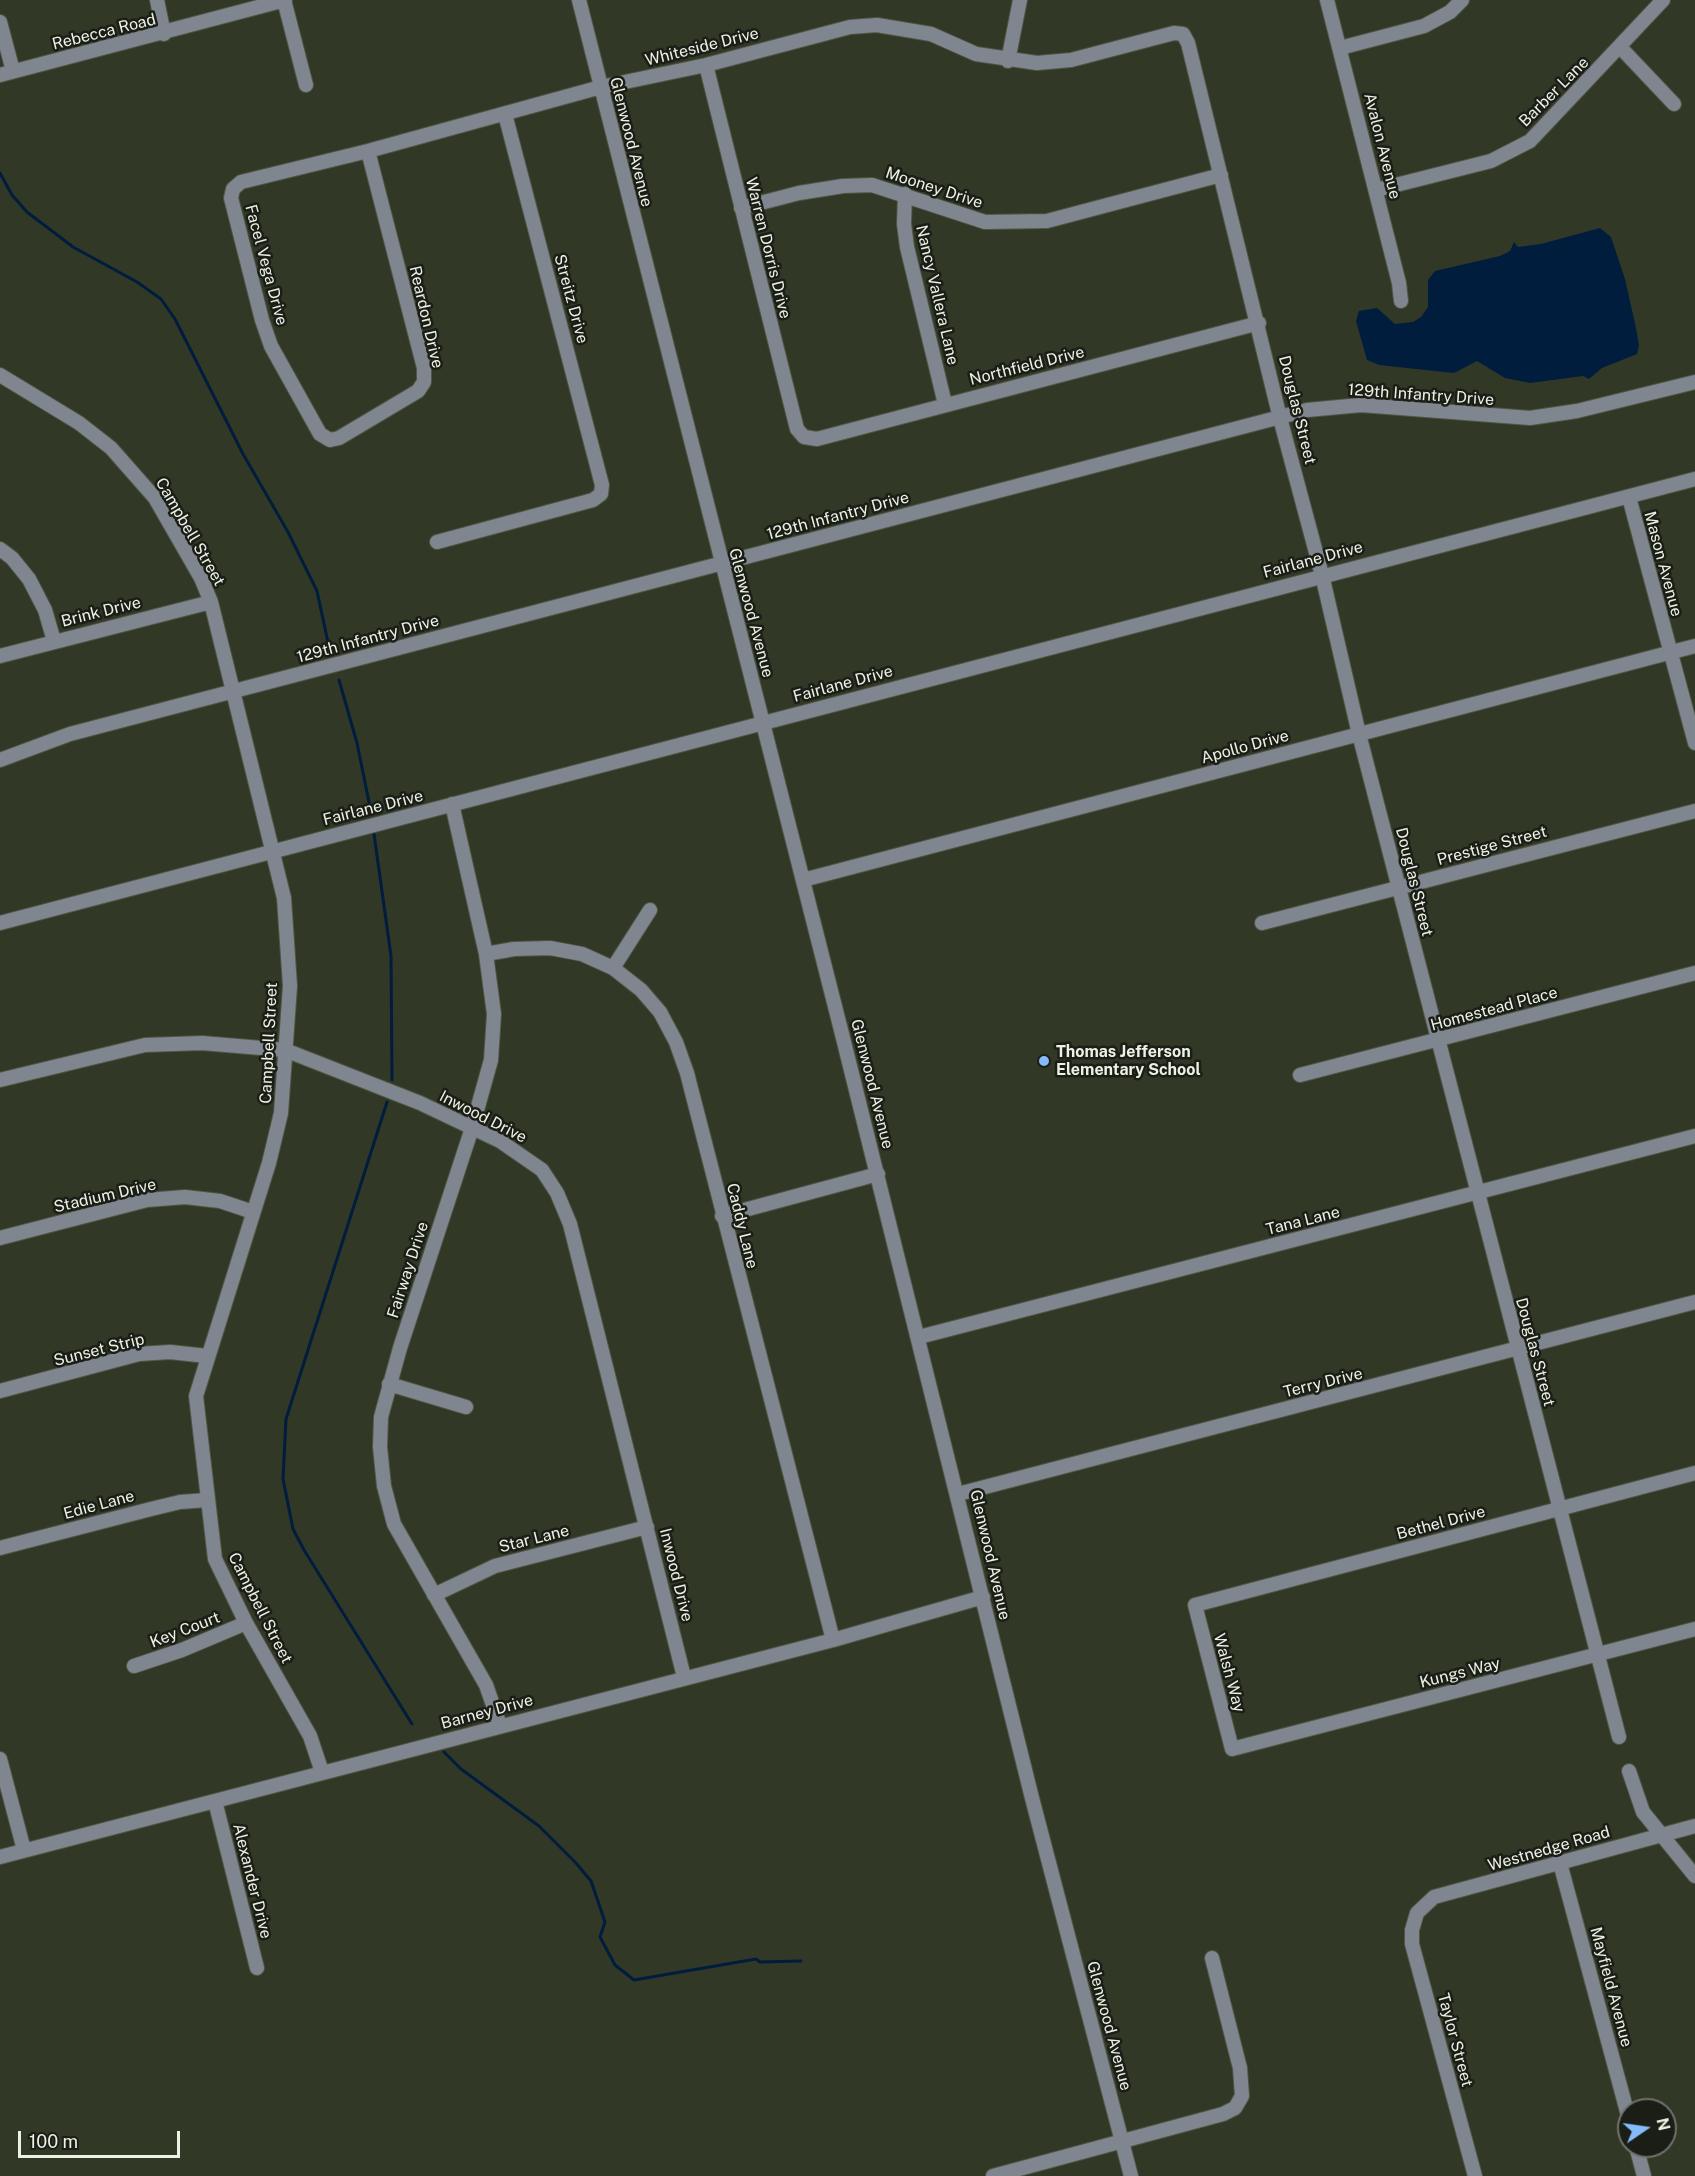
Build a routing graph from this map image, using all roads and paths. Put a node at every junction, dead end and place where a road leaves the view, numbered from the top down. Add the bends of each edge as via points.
1 (157, 0) edge
2 (285, 0) edge
3 (579, 0) edge
4 (1020, 0) edge
5 (1327, 0) edge
6 (1462, 0) edge
7 (1663, 0) edge
8 (0, 21) edge
9 (164, 34) junction
10 (1183, 34) joint
11 (1340, 48) junction
12 (1621, 48) junction
13 (1008, 60) junction
14 (706, 65) junction
15 (7, 73) edge
16 (306, 85) dead end
17 (601, 87) junction
18 (1674, 104) dead end
19 (505, 114) junction
20 (368, 151) junction
21 (1221, 175) junction
22 (233, 189) joint
23 (1376, 190) junction
24 (905, 194) junction
25 (741, 208) junction
26 (1401, 301) dead end
27 (1259, 323) junction
28 (0, 375) edge
29 (1695, 382) edge
30 (945, 404) junction
31 (1280, 418) junction
32 (804, 437) joint
33 (330, 440) joint
34 (1695, 479) edge
35 (1629, 497) junction
36 (436, 542) dead end
37 (0, 549) edge
38 (720, 564) junction
39 (1322, 575) junction
40 (211, 602) junction
41 (54, 641) junction
42 (1695, 646) edge
43 (1670, 653) junction
44 (0, 656) edge
45 (233, 692) junction
46 (763, 722) junction
47 (1359, 734) junction
48 (1695, 743) edge
49 (0, 760) edge
50 (452, 804) junction
51 (1695, 811) edge
52 (272, 851) junction
53 (802, 880) junction
54 (1399, 887) junction
55 (650, 910) dead end
56 (0, 923) edge
57 (1262, 923) dead end
58 (486, 954) junction
59 (613, 968) junction
60 (1695, 973) edge
61 (1438, 1041) junction
62 (285, 1050) junction
63 (1300, 1076) dead end
64 (0, 1080) edge
65 (472, 1128) junction
66 (1695, 1136) edge
67 (878, 1174) junction
68 (1477, 1194) junction
69 (253, 1212) junction
70 (723, 1216) junction
71 (0, 1238) edge
72 (1695, 1302) edge
73 (919, 1337) junction
74 (1517, 1350) junction
75 (207, 1356) junction
76 (389, 1384) junction
77 (0, 1391) edge
78 (466, 1407) dead end
79 (1695, 1473) edge
80 (958, 1494) junction
81 (207, 1500) junction
82 (1559, 1509) junction
83 (647, 1527) junction
84 (0, 1548) edge
85 (434, 1595) junction
86 (983, 1597) junction
87 (1195, 1605) joint
88 (246, 1623) junction
89 (1695, 1629) edge
90 (833, 1640) junction
91 (1597, 1655) junction
92 (134, 1666) dead end
93 (684, 1677) junction
94 (500, 1725) junction
95 (1619, 1737) dead end
96 (1233, 1749) joint
97 (0, 1759) edge
98 (322, 1772) junction
99 (1629, 1772) dead end
100 (215, 1801) junction
101 (1695, 1826) edge
102 (1660, 1834) junction
103 (24, 1850) junction
104 (0, 1857) edge
105 (1560, 1863) junction
106 (1695, 1876) edge
107 (1417, 1913) joint
108 (1212, 1958) dead end
109 (257, 1968) dead end
110 (1623, 2098) edge
111 (1123, 2142) junction
112 (1639, 2158) edge
113 (993, 2176) edge
114 (1131, 2176) edge
115 (1474, 2176) edge
116 (1644, 2176) edge

1 - 9 street
2 - 9 street, Rebecca Road
2 - 16 street
3 - 17 street, Glenwood Avenue
4 - 13 street
5 - 11 street, Avalon Avenue
6 - 11 street via 1450,12 1424,26
7 - 12 street, Barber Lane
8 - 15 street
9 - 15 street, Rebecca Road
10 - 13 street, Whiteside Drive via 1174,33 1071,60
10 - 21 street, Douglas Street
11 - 23 street, Avalon Avenue
12 - 18 street
12 - 23 street, Barber Lane via 1522,146 1491,161
13 - 14 street, Whiteside Drive via 976,54 931,34 877,25 850,27
14 - 17 street, Whiteside Drive
14 - 25 street, Warren Dorris Drive
17 - 19 street, Whiteside Drive
17 - 38 street, Glenwood Avenue
19 - 20 street, Whiteside Drive
19 - 36 street, Streitz Drive via 602,485 601,494 593,500
20 - 22 street, Whiteside Drive via 241,182
20 - 33 street, Reardon Drive via 424,368 424,382 418,391
21 - 24 street, Mooney Drive via 1047,220 1010,223 985,222
21 - 27 street, Douglas Street
22 - 33 street, Facel Vega Drive via 231,198 272,346 320,434
23 - 26 street, Avalon Avenue
24 - 25 street, Mooney Drive via 872,185 843,186
24 - 30 street, Nancy Vallera Lane via 907,247
25 - 32 street, Warren Dorris Drive via 797,429
27 - 30 street, Northfield Drive
27 - 31 street, Douglas Street
28 - 40 street, Campbell Street via 79,423 138,476 155,498
29 - 31 street, 129th Infantry Drive via 1578,411 1530,418 1362,405 1331,406
30 - 32 street, Northfield Drive via 817,439
31 - 38 street, 129th Infantry Drive
31 - 39 street, Douglas Street
34 - 35 street, Fairlane Drive
35 - 39 street, Fairlane Drive
35 - 43 street, Mason Avenue
37 - 41 street via 29,579 45,610
38 - 45 street, 129th Infantry Drive
38 - 46 street, Glenwood Avenue
39 - 46 street, Fairlane Drive
39 - 47 street, Douglas Street
40 - 41 street, Brink Drive
40 - 45 street, Campbell Street
41 - 44 street, Brink Drive
42 - 43 street, Apollo Drive
43 - 47 street, Apollo Drive
43 - 48 street, Mason Avenue
45 - 49 street, 129th Infantry Drive via 70,734
45 - 52 street, Campbell Street
46 - 50 street, Fairlane Drive
46 - 53 street, Glenwood Avenue
47 - 53 street, Apollo Drive
47 - 54 street, Douglas Street
50 - 52 street, Fairlane Drive
50 - 58 street, Fairway Drive
51 - 54 street, Prestige Street
52 - 56 street, Fairlane Drive
52 - 62 street, Campbell Street via 284,898 288,943 290,986
53 - 67 street, Glenwood Avenue
54 - 57 street, Prestige Street
54 - 61 street, Douglas Street
55 - 59 street
58 - 59 street, Caddy Lane via 550,948 582,954
58 - 65 street, Fairway Drive via 494,1014 491,1060
59 - 70 street, Caddy Lane via 660,1012 676,1042
60 - 61 street, Homestead Place
61 - 63 street, Homestead Place
61 - 68 street, Douglas Street
62 - 64 street, Inwood Drive via 202,1043 145,1045
62 - 65 street, Inwood Drive
62 - 69 street, Campbell Street via 281,1113
65 - 76 street, Fairway Drive
65 - 83 street, Inwood Drive via 523,1155 542,1170 557,1193 570,1224
66 - 68 street, Tana Lane
67 - 70 street
67 - 73 street, Glenwood Avenue
68 - 73 street, Tana Lane
68 - 74 street, Douglas Street
69 - 71 street, Stadium Drive via 184,1197 147,1200
69 - 75 street, Campbell Street
70 - 90 street, Caddy Lane
72 - 74 street, Terry Drive
73 - 80 street, Glenwood Avenue
74 - 80 street, Terry Drive
74 - 82 street, Douglas Street
75 - 77 street, Sunset Strip via 139,1354
75 - 81 street, Campbell Street via 196,1396
76 - 78 street
76 - 85 street, Fairway Drive via 381,1417 384,1486 394,1524
79 - 82 street, Bethel Drive
80 - 86 street, Glenwood Avenue
81 - 84 street, Edie Lane via 180,1502
81 - 88 street, Campbell Street via 215,1559
82 - 87 street, Bethel Drive
82 - 91 street, Douglas Street
83 - 85 street, Star Lane via 495,1566
83 - 93 street, Inwood Drive
85 - 94 street, Fairway Drive via 486,1685
86 - 90 street, Barney Drive
86 - 111 street, Glenwood Avenue
87 - 96 street, Walsh Way
88 - 92 street, Key Court
88 - 98 street, Campbell Street via 310,1736
89 - 91 street, Kungs Way
90 - 93 street, Barney Drive
91 - 95 street, Douglas Street
91 - 96 street, Kungs Way
93 - 94 street, Barney Drive
94 - 98 street, Barney Drive
97 - 103 street
98 - 100 street, Barney Drive
99 - 102 street via 1643,1812
100 - 103 street, Barney Drive
100 - 109 street, Alexander Drive
101 - 102 street, Westnedge Road
102 - 105 street, Westnedge Road
102 - 106 street
103 - 104 street, Barney Drive
105 - 107 street, Westnedge Road via 1434,1898
105 - 110 street, Mayfield Avenue
107 - 115 street, Taylor Street via 1412,1944
108 - 111 street via 1240,2068 1242,2097 1235,2108 1223,2114
111 - 113 street
111 - 114 street, Glenwood Avenue
112 - 116 street

